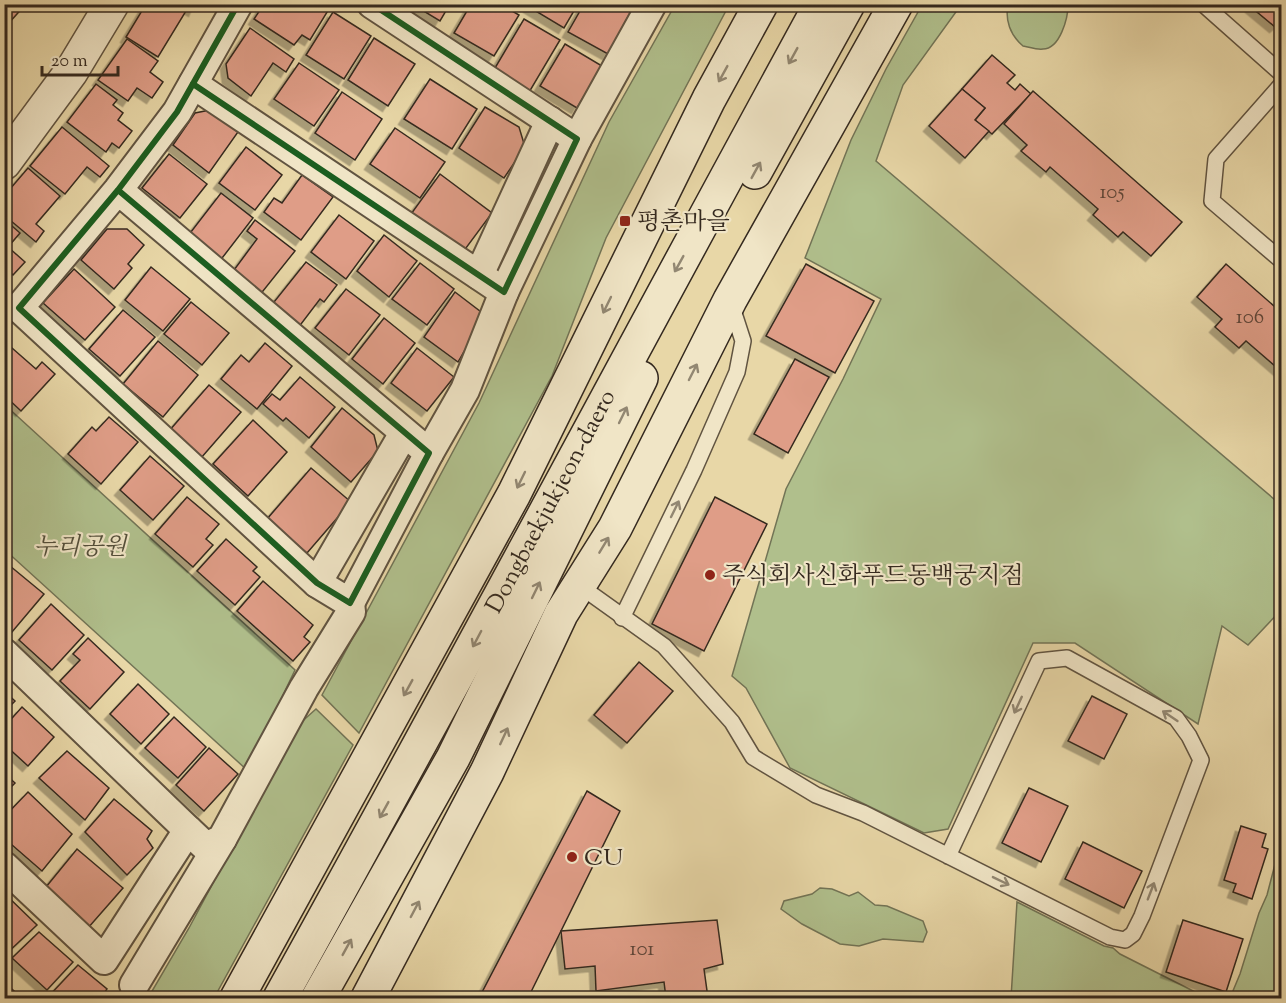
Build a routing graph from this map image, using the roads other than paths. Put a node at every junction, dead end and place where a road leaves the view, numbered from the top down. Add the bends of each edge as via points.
1 (112, 4) edge
2 (238, 4) edge
3 (372, 4) edge
4 (652, 4) edge
5 (761, 4) edge
6 (821, 4) edge
7 (848, 4) edge
8 (896, 4) edge
9 (1203, 4) edge
10 (1281, 74) edge
11 (193, 84) junction
12 (1281, 84) edge
13 (550, 121) junction
14 (577, 138) junction
15 (4, 163) edge
16 (118, 190) junction
17 (1281, 261) edge
18 (479, 275) junction
19 (504, 292) junction
20 (729, 300) junction
21 (404, 433) junction
22 (429, 453) junction
23 (317, 583) junction
24 (580, 586) junction
25 (350, 603) junction
26 (561, 614) junction
27 (622, 618) junction
28 (4, 653) edge
29 (453, 758) junction
30 (188, 830) junction
31 (222, 839) junction
32 (948, 856) junction
33 (4, 866) edge
34 (104, 960) junction
35 (130, 992) edge
36 (237, 999) edge
37 (280, 999) edge
38 (318, 999) edge
39 (368, 999) edge

1 - 15 main road via 70,72
2 - 11 street
3 - 13 street
4 - 14 street
5 -> 36 main road, Dongbaekjukjeon-daero via 709,99 514,494
6 -> 37 main road, Dongbaekjukjeon-daero
29 -> 7 main road, Dongbaekjukjeon-daero via 640,380
8 - 20 main road
9 - 10 lane
11 - 16 street via 177,112
11 - 18 street
12 - 17 lane via 1216,159 1212,201
13 - 14 street
13 - 18 street
14 - 19 street
16 - 21 street
16 - 23 street via 19,308
18 - 19 street
19 - 22 street via 465,390
24 -> 20 main road via 615,528
27 -> 20 lane via 737,372 743,341
21 - 22 street
21 - 23 street
22 - 25 street
23 - 25 street
24 - 26 main road
24 - 27 lane
25 - 31 street via 351,612 304,688
26 - 29 main road
39 -> 26 main road via 487,772
27 - 32 lane via 664,646 732,722 753,757 816,795 863,813
28 - 30 street
38 -> 29 main road, Dongbaekjukjeon-daero
30 - 31 street via 206,847
30 - 34 street
31 - 35 street
32 -> 32 lane via 1110,937 1125,940 1133,934 1142,916 1201,760 1176,718 1067,658 1039,661
33 - 34 street
34 - 35 street

